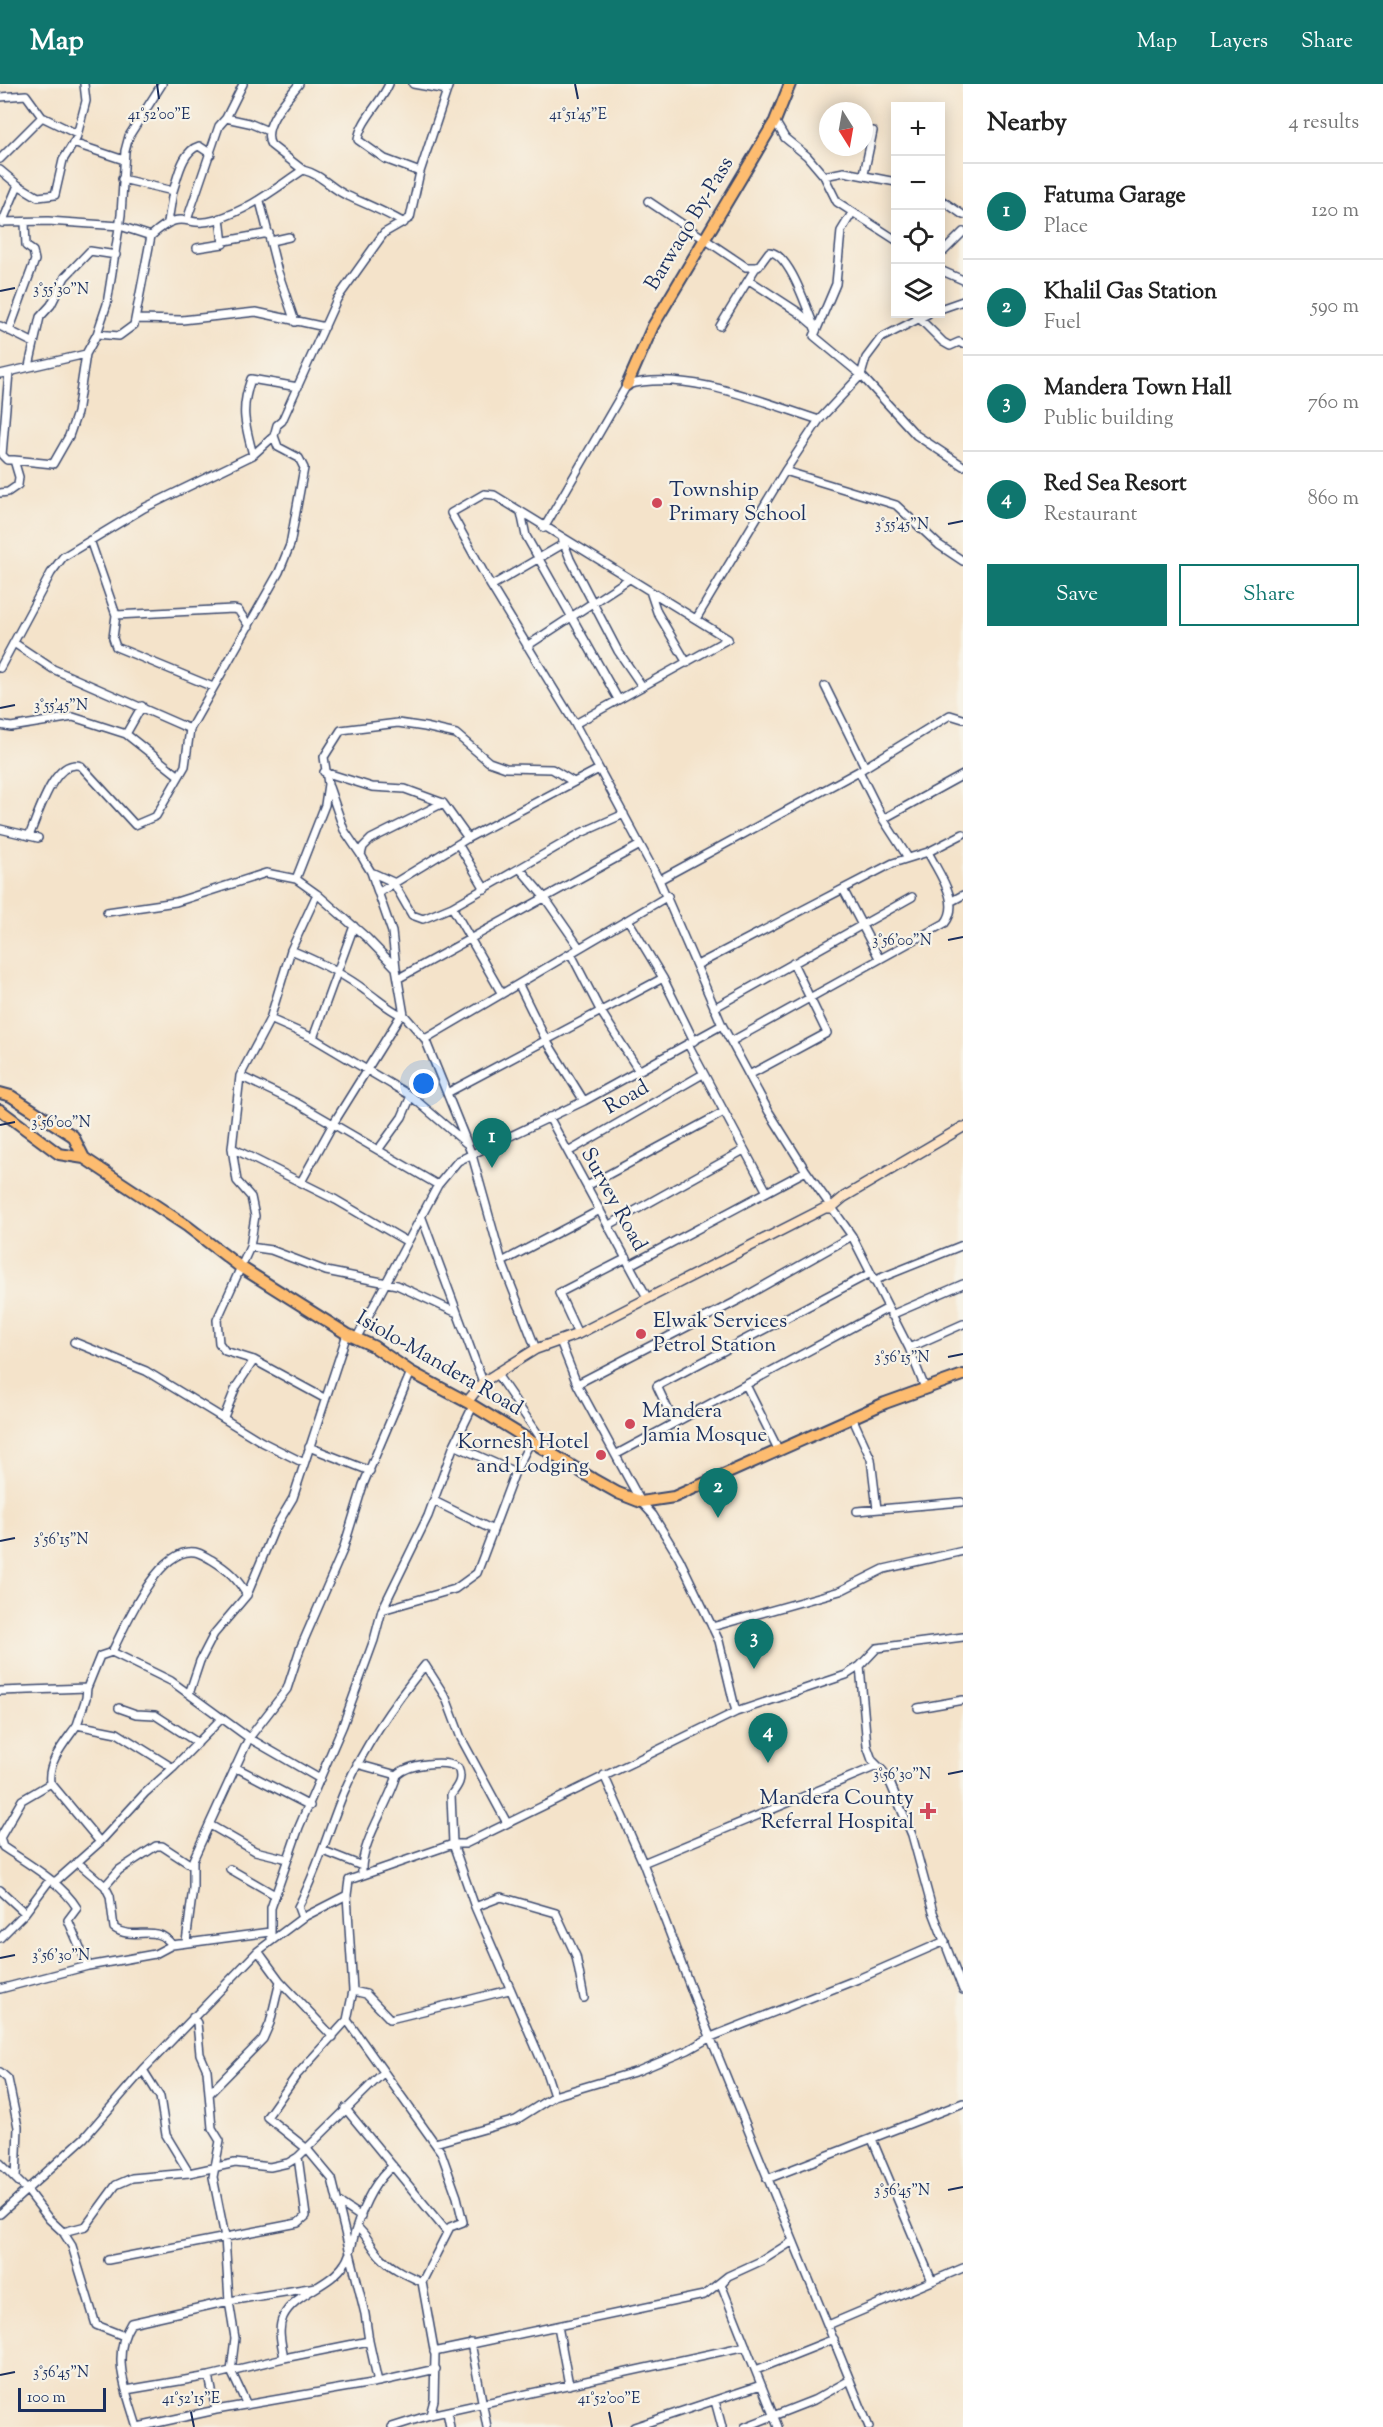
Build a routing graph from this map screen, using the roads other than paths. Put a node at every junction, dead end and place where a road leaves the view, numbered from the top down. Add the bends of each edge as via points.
1 (84, 84) edge
2 (162, 84) edge
3 (243, 84) edge
4 (299, 84) edge
5 (389, 84) edge
6 (413, 84) edge
7 (790, 84) edge
8 (448, 87) edge
9 (0, 97) edge
10 (42, 117) junction
11 (226, 118) junction
12 (775, 121) junction
13 (268, 131) junction
14 (77, 134) junction
15 (73, 143) junction
16 (211, 154) junction
17 (868, 156) edge
18 (0, 159) edge
19 (124, 159) junction
20 (0, 170) edge
21 (303, 170) junction
22 (420, 172) junction
23 (864, 174) junction
24 (824, 176) junction
25 (122, 179) junction
26 (891, 181) edge
27 (18, 184) junction
28 (173, 191) junction
29 (260, 201) junction
30 (648, 201) dead end
31 (945, 202) edge
32 (852, 213) junction
33 (963, 215) edge
34 (220, 218) junction
35 (187, 220) junction
36 (25, 222) junction
37 (168, 222) junction
38 (1, 223) edge
39 (404, 223) junction
40 (120, 226) junction
41 (269, 232) junction
42 (963, 232) edge
43 (151, 236) junction
44 (289, 237) dead end
45 (891, 237) edge
46 (704, 240) junction
47 (225, 241) junction
48 (271, 241) junction
49 (197, 248) dead end
50 (945, 250) edge
51 (116, 255) junction
52 (754, 269) junction
53 (945, 272) edge
54 (749, 280) junction
55 (963, 280) edge
56 (963, 301) edge
57 (945, 307) edge
58 (911, 318) edge
59 (919, 318) edge
60 (136, 319) junction
61 (295, 322) junction
62 (0, 326) edge
63 (720, 326) dead end
64 (325, 327) junction
65 (815, 328) junction
66 (9, 331) junction
67 (97, 334) junction
68 (34, 343) junction
69 (963, 344) edge
70 (86, 354) junction
71 (29, 366) junction
72 (9, 372) junction
73 (0, 374) edge
74 (861, 375) junction
75 (627, 385) junction
76 (298, 387) junction
77 (819, 420) junction
78 (274, 436) junction
79 (253, 455) junction
80 (14, 460) junction
81 (963, 466) edge
82 (784, 471) junction
83 (0, 493) edge
84 (521, 512) junction
85 (544, 528) junction
86 (90, 540) junction
87 (564, 541) junction
88 (539, 557) junction
89 (963, 561) edge
90 (629, 579) junction
91 (490, 586) junction
92 (651, 594) junction
93 (594, 604) junction
94 (116, 615) junction
95 (574, 616) junction
96 (696, 619) junction
97 (249, 626) junction
98 (0, 646) edge
99 (12, 646) junction
100 (527, 646) junction
101 (687, 663) junction
102 (0, 668) edge
103 (642, 686) junction
104 (825, 686) dead end
105 (213, 687) junction
106 (618, 699) junction
107 (142, 706) junction
108 (963, 719) edge
109 (575, 724) junction
110 (0, 725) edge
111 (190, 729) junction
112 (126, 734) junction
113 (599, 769) junction
114 (862, 769) junction
115 (324, 772) junction
116 (963, 775) edge
117 (179, 776) junction
118 (572, 781) junction
119 (328, 784) junction
120 (443, 803) junction
121 (624, 814) junction
122 (883, 819) junction
123 (0, 829) edge
124 (963, 834) edge
125 (29, 836) junction
126 (38, 838) dead end
127 (468, 838) junction
128 (458, 844) junction
129 (640, 844) junction
130 (928, 852) junction
131 (362, 855) junction
132 (907, 856) junction
133 (521, 870) junction
134 (371, 872) junction
135 (296, 879) junction
136 (659, 880) junction
137 (393, 882) junction
138 (485, 889) junction
139 (843, 889) junction
140 (378, 893) junction
141 (317, 894) junction
142 (668, 896) junction
143 (963, 896) edge
144 (912, 897) dead end
145 (545, 898) junction
146 (952, 901) junction
147 (452, 907) junction
148 (107, 912) dead end
149 (628, 920) junction
150 (862, 924) junction
151 (354, 926) junction
152 (470, 938) junction
153 (579, 947) junction
154 (291, 950) junction
155 (571, 954) junction
156 (879, 958) junction
157 (793, 963) junction
158 (697, 964) junction
159 (396, 968) junction
160 (339, 974) junction
161 (399, 978) junction
162 (663, 978) junction
163 (519, 984) junction
164 (502, 994) junction
165 (811, 998) junction
166 (714, 1008) junction
167 (600, 1010) junction
168 (403, 1015) junction
169 (270, 1018) junction
170 (722, 1025) junction
171 (313, 1038) junction
172 (425, 1039) junction
173 (546, 1040) junction
174 (732, 1041) junction
175 (691, 1042) junction
176 (366, 1069) junction
177 (639, 1071) junction
178 (703, 1074) junction
179 (749, 1075) junction
180 (240, 1076) junction
181 (0, 1093) edge
182 (447, 1093) junction
183 (411, 1096) junction
184 (584, 1101) junction
185 (0, 1110) edge
186 (724, 1112) junction
187 (549, 1117) junction
188 (333, 1124) junction
189 (963, 1126) edge
190 (468, 1145) junction
191 (232, 1148) junction
192 (378, 1150) junction
193 (744, 1150) junction
194 (568, 1152) junction
195 (472, 1155) junction
196 (84, 1158) junction
197 (806, 1170) junction
198 (301, 1182) junction
199 (438, 1185) junction
200 (587, 1186) junction
201 (766, 1191) junction
202 (831, 1208) junction
203 (600, 1210) junction
204 (422, 1218) junction
205 (609, 1225) junction
206 (852, 1236) junction
207 (406, 1241) junction
208 (963, 1245) edge
209 (250, 1247) junction
210 (628, 1261) junction
211 (502, 1263) junction
212 (239, 1266) junction
213 (871, 1278) junction
214 (384, 1283) junction
215 (963, 1284) edge
216 (648, 1299) junction
217 (455, 1311) junction
218 (889, 1311) junction
219 (963, 1324) edge
220 (578, 1334) junction
221 (351, 1336) junction
222 (560, 1341) junction
223 (74, 1342) dead end
224 (536, 1348) junction
225 (909, 1348) junction
226 (254, 1360) junction
227 (411, 1372) junction
228 (496, 1373) junction
229 (963, 1375) edge
230 (483, 1382) junction
231 (578, 1384) junction
232 (746, 1385) junction
233 (925, 1388) junction
234 (324, 1398) junction
235 (470, 1404) junction
236 (224, 1417) junction
237 (852, 1417) junction
238 (674, 1422) junction
239 (531, 1441) junction
240 (454, 1445) junction
241 (309, 1447) junction
242 (778, 1449) junction
243 (617, 1454) junction
244 (553, 1455) junction
245 (304, 1463) junction
246 (370, 1471) junction
247 (515, 1472) junction
248 (434, 1501) junction
249 (641, 1502) junction
250 (962, 1504) edge
251 (877, 1509) junction
252 (857, 1511) dead end
253 (493, 1530) junction
254 (963, 1551) edge
255 (247, 1595) junction
256 (382, 1610) junction
257 (712, 1628) junction
258 (963, 1637) edge
259 (112, 1652) junction
260 (861, 1666) junction
261 (87, 1688) junction
262 (0, 1691) edge
263 (189, 1694) junction
264 (963, 1700) edge
265 (118, 1708) dead end
266 (918, 1708) dead end
267 (736, 1712) junction
268 (221, 1719) junction
269 (77, 1725) junction
270 (249, 1738) junction
271 (198, 1743) junction
272 (357, 1764) junction
273 (877, 1766) junction
274 (235, 1767) junction
275 (173, 1768) junction
276 (397, 1775) junction
277 (604, 1775) junction
278 (320, 1779) junction
279 (51, 1784) junction
280 (310, 1806) junction
281 (507, 1823) junction
282 (210, 1825) junction
283 (100, 1842) junction
284 (453, 1844) junction
285 (1, 1848) edge
286 (324, 1851) junction
287 (288, 1858) junction
288 (77, 1862) junction
289 (643, 1863) junction
290 (191, 1865) junction
291 (230, 1869) dead end
292 (362, 1869) junction
293 (49, 1881) junction
294 (105, 1886) junction
295 (0, 1890) edge
296 (275, 1895) junction
297 (347, 1895) junction
298 (475, 1907) junction
299 (25, 1912) junction
300 (302, 1918) junction
301 (271, 1936) junction
302 (0, 1938) edge
303 (945, 1941) junction
304 (186, 1942) junction
305 (172, 1944) junction
306 (258, 1951) junction
307 (88, 1966) junction
308 (280, 1980) junction
309 (0, 1989) edge
310 (509, 1990) junction
311 (963, 1990) edge
312 (353, 1991) junction
313 (584, 1998) dead end
314 (193, 2017) junction
315 (346, 2020) junction
316 (333, 2037) junction
317 (711, 2037) junction
318 (142, 2070) junction
319 (0, 2072) edge
320 (384, 2072) junction
321 (210, 2092) junction
322 (554, 2096) junction
323 (963, 2103) edge
324 (345, 2108) junction
325 (872, 2139) junction
326 (435, 2143) junction
327 (307, 2149) junction
328 (298, 2157) junction
329 (0, 2163) edge
330 (217, 2166) junction
331 (393, 2166) junction
332 (189, 2173) junction
333 (16, 2179) junction
334 (767, 2179) junction
335 (27, 2190) junction
336 (337, 2201) junction
337 (0, 2214) edge
338 (361, 2217) junction
339 (357, 2227) junction
340 (63, 2232) junction
341 (447, 2232) junction
342 (225, 2237) junction
343 (793, 2241) junction
344 (351, 2251) junction
345 (108, 2260) dead end
346 (963, 2268) edge
347 (728, 2276) junction
348 (932, 2281) junction
349 (422, 2282) junction
350 (322, 2286) junction
351 (229, 2301) junction
352 (828, 2325) junction
353 (558, 2326) junction
354 (124, 2336) junction
355 (834, 2339) junction
356 (369, 2341) junction
357 (471, 2343) junction
358 (746, 2346) junction
359 (434, 2352) junction
360 (284, 2358) junction
361 (436, 2369) junction
362 (756, 2370) junction
363 (231, 2371) junction
364 (209, 2376) junction
365 (850, 2380) junction
366 (378, 2382) junction
367 (569, 2385) junction
368 (761, 2385) junction
369 (126, 2390) junction
370 (715, 2401) junction
371 (483, 2404) junction
372 (247, 2405) junction
373 (216, 2410) junction
374 (447, 2412) junction
375 (430, 2415) junction
376 (773, 2417) junction
377 (410, 2425) edge
378 (645, 2425) edge
379 (137, 2427) edge
380 (392, 2427) edge
381 (450, 2427) edge
382 (487, 2427) edge
383 (634, 2427) edge
384 (722, 2427) edge
385 (745, 2427) edge
386 (778, 2427) edge
387 (869, 2427) edge

1 - 14 street via 86,101
2 - 19 street via 129,136
3 - 11 street
4 - 13 street
5 - 22 street via 363,124 358,140 386,159
6 - 8 street
7 - 12 highway, Barwaqo By-Pass
8 - 22 street
9 - 10 street via 26,95
10 - 14 street
10 - 18 street
11 - 13 street
11 - 16 street via 219,126
12 - 24 street via 785,138
12 - 46 highway, Barwaqo By-Pass
13 - 21 street via 271,145
14 - 15 street
15 - 19 street
15 - 27 street via 63,160 55,195 38,197
16 - 28 street via 198,146 192,149 181,165
16 - 35 street
17 - 23 street
19 - 25 street
20 - 27 street
21 - 29 street
21 - 39 street via 316,173 347,196
22 - 39 street via 410,218
23 - 24 street
23 - 26 street
24 - 32 street via 837,202
25 - 28 street
25 - 40 street
27 - 38 street
28 - 37 street
29 - 34 street
29 - 41 street
30 - 46 street
31 - 33 street
32 - 45 street
32 - 65 street via 841,231 836,284
34 - 35 street
34 - 47 street
35 - 37 street
36 - 38 street
36 - 40 street
36 - 66 street via 26,245 35,260
37 - 43 street
39 - 64 street via 387,230 376,242 337,300
40 - 43 street
40 - 51 street
41 - 47 street
41 - 48 street
42 - 50 street
43 - 60 street
44 - 48 street
46 - 52 street
46 - 75 highway, Barwaqo By-Pass via 653,326
47 - 49 street
48 - 61 street
51 - 67 street
51 - 68 street via 98,250 83,256 40,317
52 - 54 street
52 - 65 street via 769,252 780,255
53 - 55 street
54 - 63 street
54 - 65 street
56 - 57 street
58 - 74 street via 881,338 866,358
59 - 69 street via 943,342 950,346
60 - 61 street via 182,320 256,312
60 - 67 street via 131,329 119,336
61 - 64 street
62 - 66 street
64 - 76 street
65 - 74 street via 814,336
66 - 68 street
67 - 70 street
68 - 71 street
70 - 71 street
70 - 80 street via 77,413 55,462
71 - 72 street
72 - 73 street
72 - 80 street via 2,455 6,460
74 - 77 street
74 - 81 street via 916,435
75 - 77 street via 655,379 707,386
75 - 85 street
76 - 78 street
76 - 79 street via 251,379 243,417
77 - 82 street
78 - 79 street
78 - 97 street via 278,447 299,458 304,477 290,545
79 - 86 street via 153,503
80 - 83 street via 18,485
82 - 89 street via 896,505 904,516
82 - 96 street
84 - 85 street
84 - 88 street via 526,536
84 - 91 street via 488,494 451,513
85 - 87 street
86 - 94 street
86 - 99 street via 56,566
87 - 88 street
87 - 90 street
87 - 93 street
88 - 91 street
88 - 95 street via 556,592
90 - 92 street
90 - 93 street
91 - 100 street
92 - 96 street
92 - 101 street via 657,612
93 - 95 street
93 - 103 street via 618,651
94 - 97 street via 233,609
94 - 105 street via 116,647
95 - 100 street
95 - 106 street via 589,652
96 - 101 street via 728,639
97 - 105 street
98 - 99 street
99 - 102 street
99 - 107 street via 52,669
100 - 109 street
101 - 103 street
103 - 106 street
104 - 114 street
105 - 111 street
106 - 109 street
107 - 111 street
107 - 112 street
108 - 114 street via 950,715
109 - 113 street
110 - 112 street via 10,728 67,717
111 - 117 street
112 - 117 street
113 - 118 street
113 - 121 street
114 - 122 street
114 - 136 street
115 - 118 street via 324,757 341,730 398,723 456,734 489,762 506,768 552,769
115 - 119 street
115 - 120 street via 372,787 405,789
116 - 122 street
117 - 125 street via 156,816 135,825 81,766 62,768
118 - 127 street
119 - 131 street via 344,830
119 - 135 street via 325,805
120 - 127 street
120 - 131 street via 371,839 363,847
121 - 129 street
121 - 133 street via 581,833
122 - 132 street
123 - 125 street
124 - 130 street
125 - 126 street
127 - 128 street
128 - 137 street
128 - 138 street
129 - 136 street
129 - 145 street
130 - 132 street
130 - 146 street
131 - 134 street
132 - 139 street
133 - 138 street
133 - 145 street
134 - 137 street
134 - 140 street
135 - 141 street
135 - 148 street via 266,873 176,902
136 - 142 street
137 - 140 street
137 - 147 street via 412,915 419,918 430,918
138 - 147 street
139 - 150 street
139 - 158 street
140 - 159 street via 392,932
141 - 151 street
141 - 154 street
142 - 149 street
142 - 158 street
143 - 146 street
144 - 150 street
145 - 152 street
145 - 153 street
146 - 156 street via 951,916 945,923
147 - 152 street
149 - 153 street
149 - 162 street
150 - 156 street
150 - 157 street
151 - 159 street
151 - 160 street
152 - 161 street
152 - 164 street
153 - 155 street
154 - 160 street
154 - 169 street
155 - 163 street
155 - 167 street
156 - 165 street
157 - 165 street
157 - 166 street
158 - 166 street
159 - 161 street
160 - 168 street via 367,991 382,1006
160 - 171 street
161 - 168 street
162 - 167 street
162 - 175 street
163 - 164 street
163 - 173 street
164 - 172 street
165 - 174 street
165 - 179 street via 827,1033
166 - 170 street
167 - 173 street
167 - 177 street
168 - 172 street
168 - 176 street
169 - 171 street
169 - 180 street
170 - 174 street
170 - 175 street
171 - 176 street
172 - 182 street
173 - 182 street
173 - 184 street
174 - 179 street
175 - 177 street
175 - 178 street
176 - 183 street
176 - 188 street
177 - 184 street
178 - 186 street
178 - 194 street, Road
179 - 197 street
180 - 188 street
180 - 191 street
181 - 196 highway via 73,1136
182 - 190 street
183 - 190 street
183 - 192 street via 398,1124
184 - 187 street
185 - 196 highway via 59,1154
186 - 193 street
186 - 200 street
187 - 194 street, Survey Road
187 - 195 street
188 - 192 street
188 - 198 street
189 - 202 main road
190 - 195 street
191 - 198 street
191 - 209 street via 237,1181 251,1197 255,1216
192 - 199 street
193 - 201 street
193 - 205 street
194 - 200 street, Survey Road
195 - 199 street via 458,1161
195 - 211 street
196 - 212 highway, Isiolo-Mandera Road via 187,1226
197 - 201 street
197 - 202 street
198 - 207 street
199 - 204 street
200 - 203 street, Survey Road
201 - 210 street
202 - 206 street
202 - 216 main road
203 - 205 street, Survey Road
203 - 211 street
204 - 207 street
204 - 217 street
205 - 210 street, Survey Road
206 - 213 street
206 - 231 street
207 - 214 street
208 - 213 street
209 - 212 street
209 - 214 street via 271,1250 326,1271
210 - 216 street, Survey Road
210 - 220 street via 559,1293
211 - 224 street
212 - 221 highway, Isiolo-Mandera Road
212 - 226 street via 217,1320 219,1343 225,1350
213 - 218 street
213 - 238 street via 657,1386
214 - 217 street via 414,1291
214 - 221 street
215 - 218 street
216 - 220 main road
217 - 230 street
218 - 225 street
218 - 232 street
219 - 225 street
220 - 222 main road
221 - 227 highway, Isiolo-Mandera Road
221 - 234 street
222 - 224 main road
222 - 231 street
223 - 236 street via 146,1371
224 - 228 main road
225 - 233 street
226 - 234 street
226 - 236 street via 236,1387
227 - 235 highway, Isiolo-Mandera Road
227 - 246 street
228 - 230 main road
228 - 244 street
229 - 233 highway
230 - 235 main road
231 - 243 street
232 - 238 street
232 - 242 street
233 - 237 highway
234 - 241 street
235 - 239 highway, Isiolo-Mandera Road
235 - 240 street
236 - 245 street
237 - 242 highway
237 - 251 street via 871,1460
238 - 243 street
239 - 244 highway, Isiolo-Mandera Road
239 - 247 street
240 - 247 street
240 - 248 street
241 - 245 street
241 - 246 street
242 - 249 highway via 674,1497
243 - 249 street
244 - 249 highway, Isiolo-Mandera Road
245 - 255 street via 293,1498 274,1530
246 - 270 street via 343,1551 287,1689
247 - 253 street
248 - 253 street
248 - 256 street
249 - 257 street via 679,1558
250 - 251 street
251 - 252 street
253 - 256 street via 477,1573 467,1582 436,1596
254 - 257 street via 884,1569 840,1591
255 - 259 street via 238,1579 221,1565 194,1552 180,1554 151,1581
255 - 263 street via 214,1634
256 - 278 street
257 - 267 street via 719,1641
258 - 260 street via 878,1648
259 - 261 street via 100,1656
259 - 263 street
260 - 267 street via 834,1681
260 - 273 street via 867,1746
261 - 262 street
261 - 269 street
263 - 268 street
264 - 266 street
265 - 271 street via 155,1715
267 - 277 street
268 - 270 street
268 - 271 street
269 - 275 street via 117,1732
269 - 279 street via 55,1758 49,1774
270 - 274 street
270 - 278 street
271 - 275 street
272 - 276 street
272 - 281 street via 387,1714 425,1665 446,1698 461,1738
272 - 286 street
273 - 289 street
273 - 303 street via 891,1785 912,1835
274 - 280 street
274 - 282 street
275 - 283 street
276 - 284 street via 402,1770 429,1765 458,1768 459,1785 450,1795
276 - 292 street
277 - 281 street
277 - 289 street
278 - 280 street
279 - 283 street
279 - 285 street via 22,1800 1,1835
280 - 287 street
281 - 284 street via 465,1844
282 - 287 street via 255,1851
282 - 290 street
283 - 288 street
284 - 292 street
284 - 298 street
285 - 293 street
286 - 292 street
286 - 300 street via 298,1907
287 - 296 street
288 - 293 street via 56,1881
288 - 294 street
289 - 317 street
290 - 294 street via 156,1846 119,1870
290 - 304 street via 193,1887
291 - 296 street
292 - 297 street via 349,1880
293 - 299 street
293 - 307 street via 63,1889 77,1908 68,1920
294 - 305 street via 114,1928 124,1935 162,1934
295 - 299 street
296 - 301 street
297 - 300 street
297 - 312 street
298 - 310 street
298 - 313 street via 501,1897 556,1913 576,1956
299 - 302 street
300 - 301 street
301 - 304 street
301 - 306 street
303 - 311 street
303 - 317 street
304 - 305 street
305 - 307 street via 155,1954
306 - 308 street
306 - 314 street
307 - 309 street
308 - 316 street
308 - 321 street via 263,2038
310 - 312 street via 393,2020 366,1994
310 - 322 street
312 - 315 street
314 - 318 street
314 - 321 street
315 - 316 street
315 - 320 street
316 - 327 street via 296,2076 267,2117
317 - 322 street via 638,2071
317 - 334 street
318 - 332 street via 160,2097 166,2135
318 - 335 street via 84,2138
319 - 333 street via 8,2079 18,2127
320 - 324 street
320 - 326 street
321 - 330 street via 212,2128 220,2141
322 - 326 street via 516,2120
323 - 325 street
324 - 327 street
324 - 331 street
325 - 334 street
325 - 348 street
326 - 341 street via 450,2175 463,2222
327 - 328 street
327 - 336 street via 332,2179
328 - 330 street via 270,2167 235,2163
328 - 342 street via 306,2216 298,2223
329 - 333 street
330 - 332 street
330 - 342 street via 213,2177
331 - 338 street via 375,2185
331 - 341 street
332 - 340 street via 122,2182 86,2226
333 - 335 street
334 - 343 street
335 - 337 street
335 - 340 street
336 - 338 street
336 - 344 street
338 - 339 street
339 - 344 street
339 - 349 street via 387,2264
340 - 354 street via 72,2246 96,2325
341 - 349 street
342 - 345 street
342 - 351 street
343 - 347 street
343 - 352 street
344 - 350 street via 340,2270
344 - 356 street
346 - 348 street
347 - 353 street via 704,2295
347 - 358 street via 721,2284
348 - 352 street
349 - 359 street
350 - 351 street
350 - 360 street via 292,2305 284,2315 280,2328
351 - 354 street via 185,2313 138,2319
351 - 363 street via 235,2338
352 - 355 street
353 - 357 street
353 - 367 street
354 - 369 street via 119,2358
355 - 362 street
355 - 365 street
356 - 360 street
356 - 366 street
357 - 359 street
357 - 371 street
358 - 362 street
358 - 367 street
359 - 361 street
360 - 363 street
361 - 366 street
361 - 375 street
362 - 368 street
363 - 364 street
363 - 372 street
364 - 369 street
364 - 373 street
365 - 376 street
365 - 387 street
366 - 372 street
367 - 371 street
368 - 370 street
368 - 376 street
369 - 379 street
370 - 378 street
370 - 384 street
371 - 374 street
371 - 382 street
372 - 373 street
373 - 379 street
374 - 375 street
374 - 381 street
375 - 377 street
376 - 385 street
376 - 386 street
377 - 380 street
378 - 383 street

